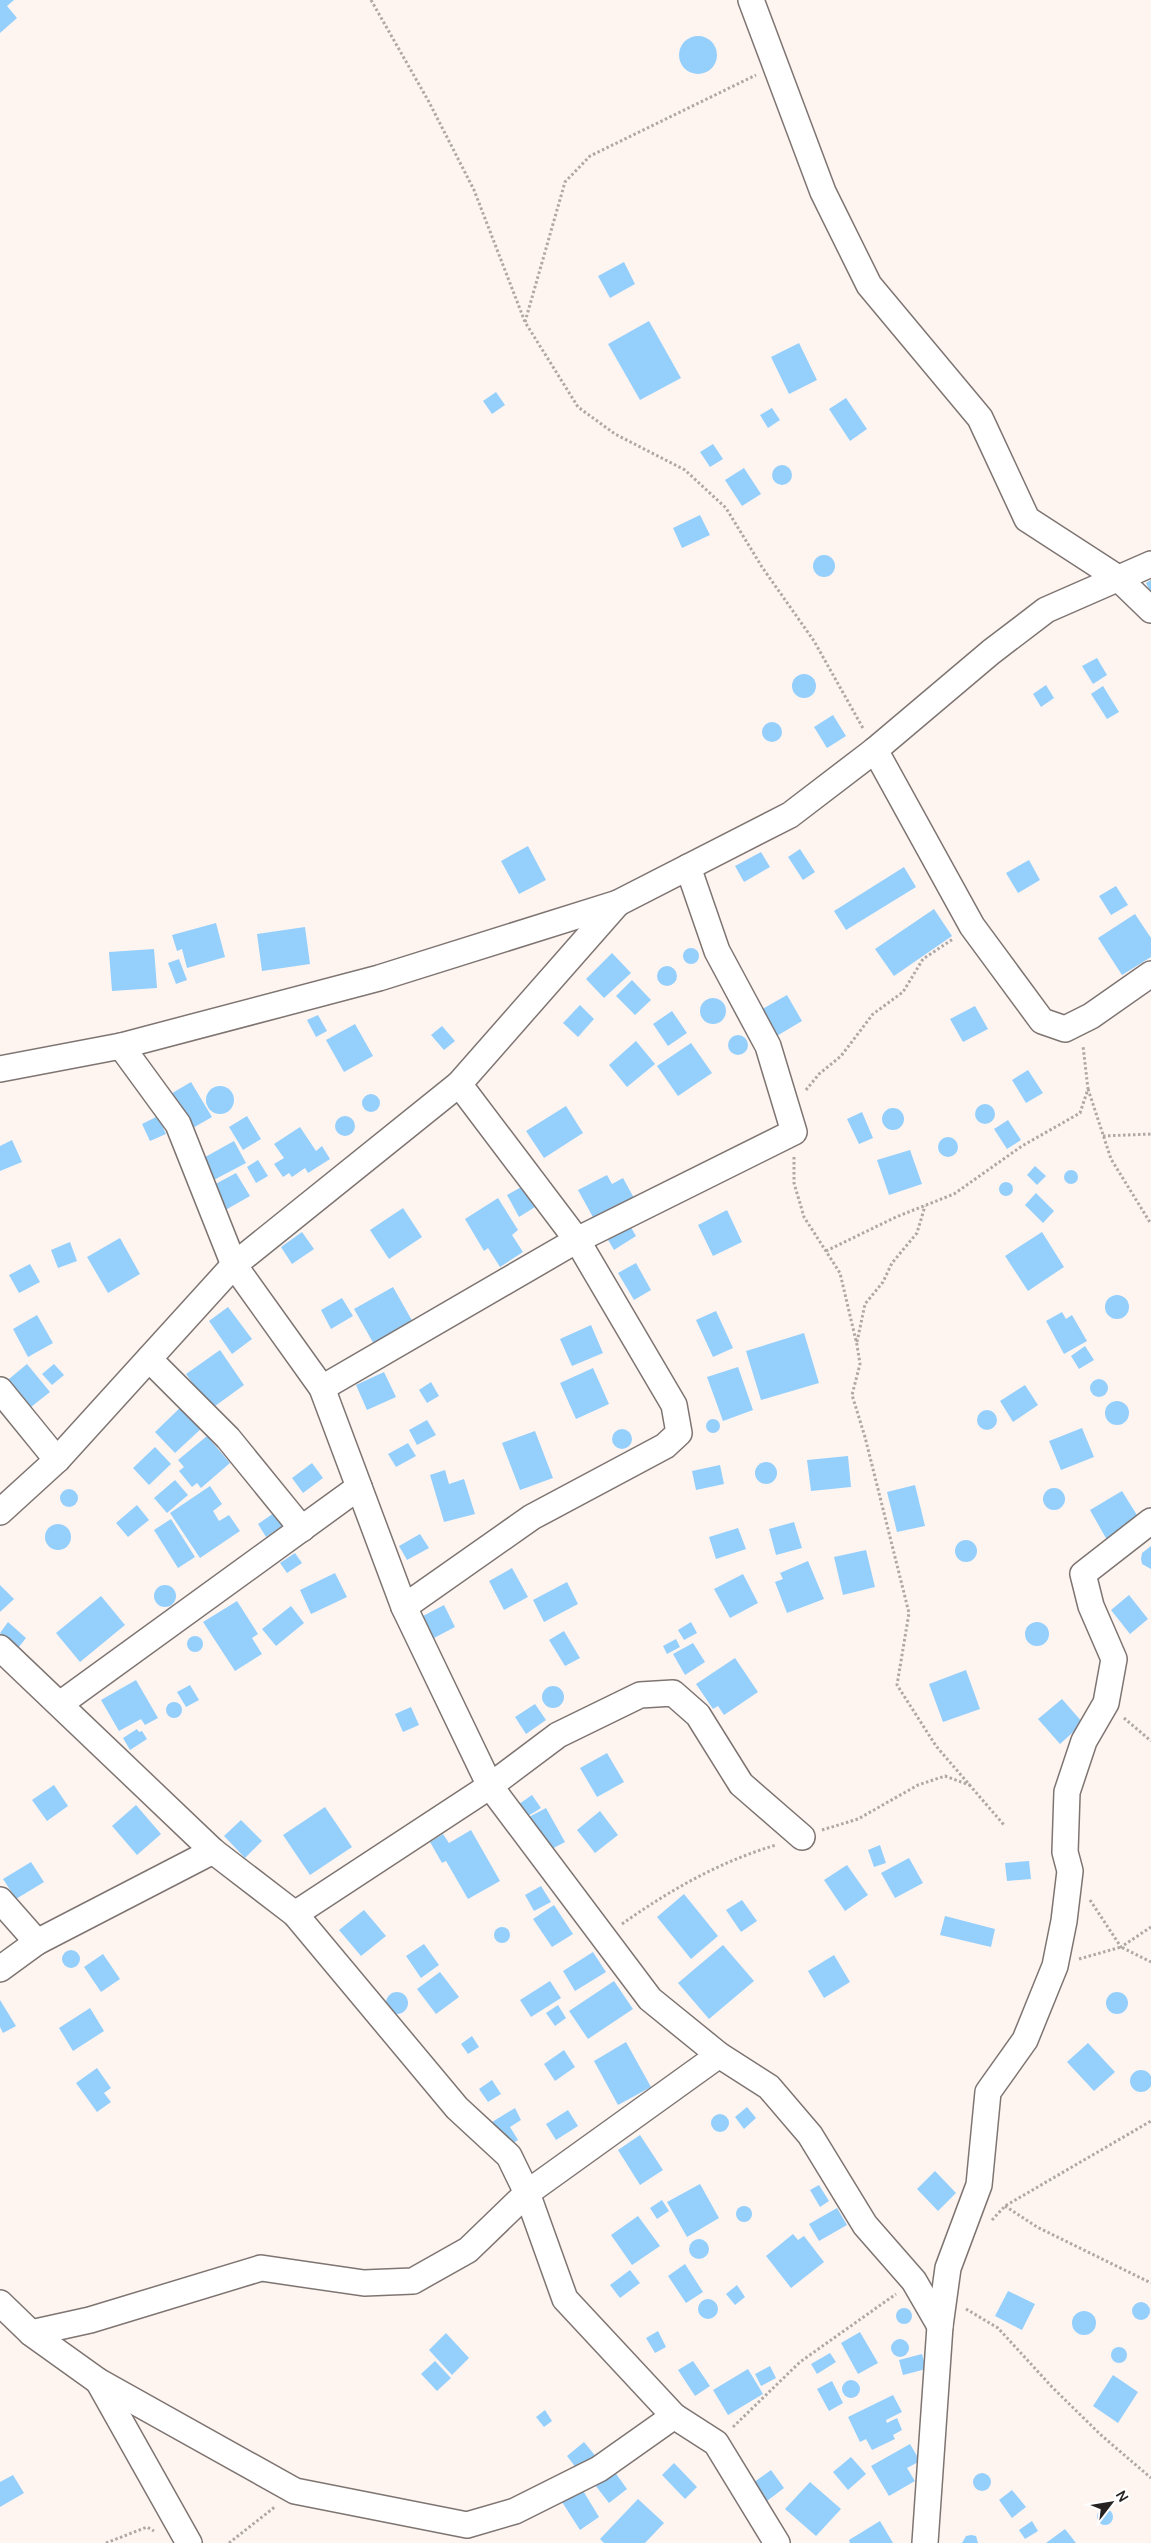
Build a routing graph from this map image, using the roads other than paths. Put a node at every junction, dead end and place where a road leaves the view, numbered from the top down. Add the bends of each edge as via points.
1 (751, 0) edge
2 (1151, 564) edge
3 (1118, 578) junction
4 (1151, 610) edge
5 (875, 750) junction
6 (688, 867) junction
7 (618, 903) junction
8 (1151, 974) edge
9 (122, 1046) junction
10 (0, 1069) edge
11 (460, 1084) junction
12 (577, 1240) junction
13 (234, 1265) junction
14 (149, 1359) junction
15 (322, 1388) junction
16 (0, 1390) edge
17 (57, 1460) junction
18 (359, 1487) junction
19 (0, 1512) edge
20 (1151, 1521) edge
21 (302, 1529) junction
22 (404, 1607) junction
23 (0, 1648) edge
24 (60, 1704) junction
25 (490, 1786) junction
26 (802, 1837) dead end
27 (213, 1851) junction
28 (0, 1900) edge
29 (295, 1914) junction
30 (37, 1942) junction
31 (0, 1969) edge
32 (718, 2055) junction
33 (526, 2193) junction
34 (0, 2303) edge
35 (940, 2326) junction
36 (31, 2333) junction
37 (98, 2381) junction
38 (674, 2416) junction
39 (189, 2543) edge
40 (777, 2543) edge
41 (925, 2543) edge

1 - 3 street via 823,192 868,286 980,418 1027,518
2 - 3 street
3 - 4 street
3 - 5 street via 1046,610
5 - 6 street via 790,815
5 - 8 street via 972,926 1042,1021 1065,1029 1091,1016
6 - 7 street
6 - 12 street via 717,951 768,1046 791,1122
7 - 9 street via 379,978
7 - 11 street
9 - 10 street
9 - 13 street via 178,1124
11 - 12 street
11 - 13 street
12 - 15 street
12 - 22 street via 674,1405 679,1433 665,1446 532,1517
13 - 14 street
13 - 15 street
14 - 17 street
14 - 21 street via 228,1438
15 - 18 street
16 - 17 street
17 - 19 street
18 - 21 street
18 - 22 street
20 - 35 street via 1083,1574 1090,1606 1114,1659 1106,1703 1084,1741 1067,1792 1065,1852 1070,1871 1055,1966 1025,2040 988,2092 978,2185 948,2268
21 - 24 street
22 - 25 street
23 - 24 street
24 - 27 street
25 - 26 street via 558,1735 640,1695 673,1693 698,1715 742,1784
25 - 29 street
25 - 32 street via 650,1999
27 - 29 street
27 - 30 street
28 - 30 street
29 - 33 street via 457,2108 509,2156
30 - 31 street
32 - 33 street
32 - 35 street via 769,2087 810,2135 865,2225 914,2281
33 - 36 street via 468,2250 413,2281 364,2283 261,2268 90,2320
33 - 38 street via 566,2300
34 - 36 street
35 - 41 street
36 - 37 street
37 - 38 street via 295,2491 467,2525 515,2511 599,2469
37 - 39 street
38 - 40 street via 716,2443

